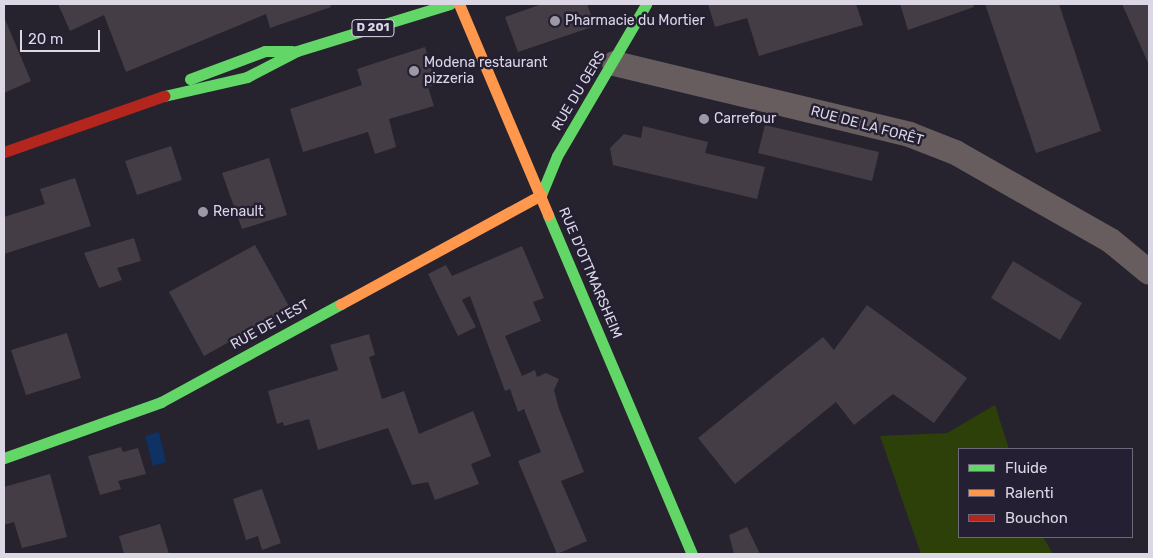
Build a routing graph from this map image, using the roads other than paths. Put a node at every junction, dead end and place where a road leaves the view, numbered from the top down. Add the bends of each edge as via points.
1 (450, 4) edge
2 (458, 4) edge
3 (646, 4) edge
4 (296, 51) junction
5 (614, 63) junction
6 (148, 100) junction
7 (4, 152) edge
8 (541, 195) junction
9 (1149, 272) edge
10 (4, 458) edge
11 (692, 554) edge

1 - 4 main road, D 201
2 - 8 main road, RUE D'OTTMARSHEIM
3 - 5 main road, RUE DU GERS
4 - 6 main road, D 201 via 247,77
4 - 6 main road, D 201 via 265,51 234,59
5 - 8 main road, RUE DU GERS via 556,156
5 - 9 street, RUE DE LA FORÊT via 909,134 954,152 1110,240
6 - 7 main road, D 201
8 - 10 main road, RUE DE L'EST via 161,402
8 - 11 main road, RUE D'OTTMARSHEIM

